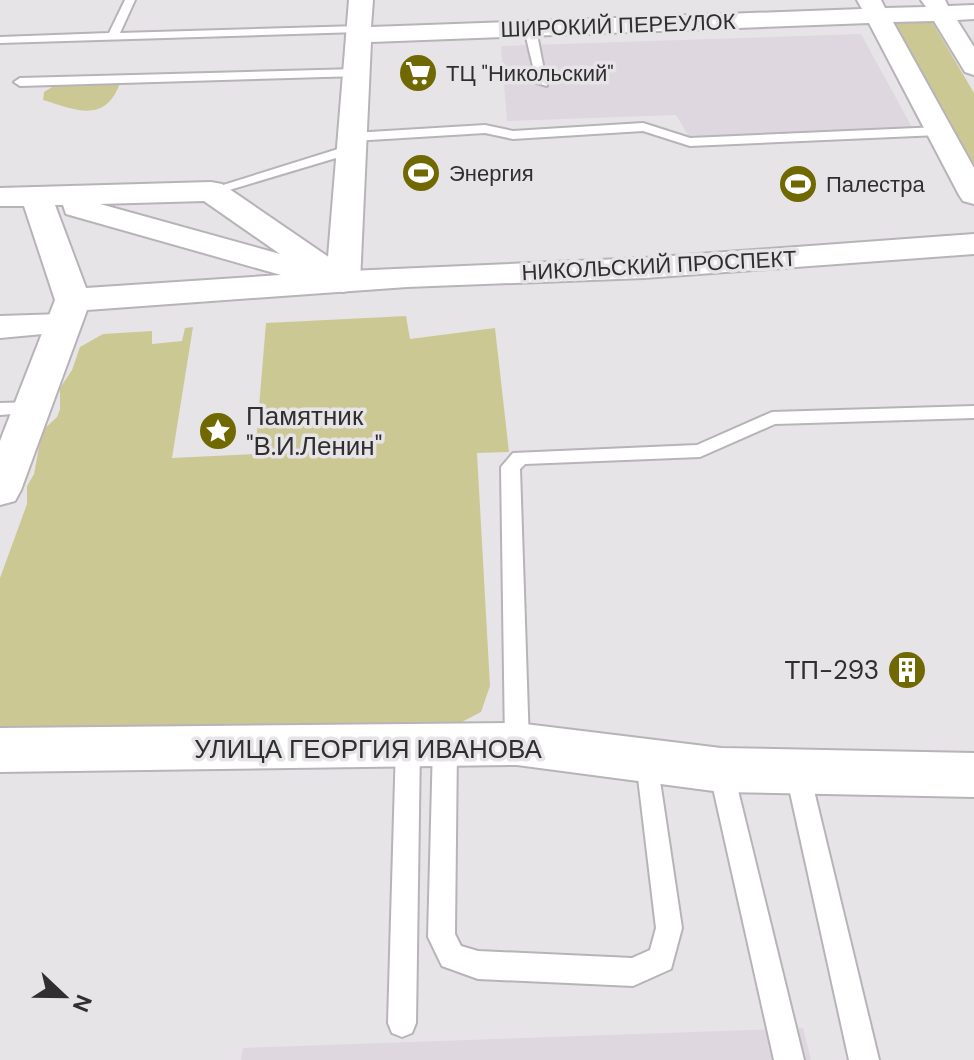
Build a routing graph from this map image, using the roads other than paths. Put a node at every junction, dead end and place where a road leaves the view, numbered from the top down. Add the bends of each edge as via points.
1 (130, 0) edge
2 (361, 0) edge
3 (937, 7) edge
4 (873, 8) edge
5 (974, 12) edge
6 (530, 29) junction
7 (359, 32) junction
8 (113, 36) junction
9 (0, 40) edge
10 (974, 67) edge
11 (356, 73) junction
12 (20, 82) dead end
13 (543, 83) dead end
14 (939, 131) junction
15 (352, 143) junction
16 (211, 191) junction
17 (36, 195) junction
18 (974, 195) edge
19 (0, 197) edge
20 (974, 244) edge
21 (343, 282) junction
22 (68, 312) junction
23 (0, 327) edge
24 (17, 408) edge
25 (974, 412) edge
26 (0, 490) edge
27 (517, 744) junction
28 (426, 745) junction
29 (0, 750) edge
30 (648, 761) junction
31 (721, 770) junction
32 (798, 774) junction
33 (974, 775) edge
34 (402, 1023) dead end
35 (789, 1060) edge
36 (864, 1060) edge

1 - 8 lane
2 - 7 street
3 - 4 street, ШИРОКИЙ ПЕРЕУЛОК
3 - 5 street, ШИРОКИЙ ПЕРЕУЛОК
3 - 10 street
4 - 6 street, ШИРОКИЙ ПЕРЕУЛОК
4 - 14 street
6 - 7 street, ШИРОКИЙ ПЕРЕУЛОК
6 - 13 lane
7 - 8 lane
7 - 11 street
8 - 9 lane
11 - 12 lane
11 - 15 street
14 - 15 lane via 690,142 672,140 654,127 513,135 485,129
14 - 18 street
15 - 16 lane
15 - 21 street
16 - 17 street
16 - 21 street
17 - 19 street
17 - 21 street
17 - 22 street
20 - 21 street, НИКОЛЬСКИЙ ПРОСПЕКТ via 659,267
21 - 22 street, НИКОЛЬСКИЙ ПРОСПЕКТ
22 - 23 street
22 - 24 street
24 - 26 street
25 - 27 lane via 772,418 700,451 520,458 510,467
27 - 28 street, УЛИЦА ГЕОРГИЯ ИВАНОВА
27 - 30 street, УЛИЦА ГЕОРГИЯ ИВАНОВА
28 - 29 street, УЛИЦА ГЕОРГИЯ ИВАНОВА
28 - 30 lane via 441,937 452,956 478,965 633,972 661,959 669,928
28 - 34 lane
30 - 31 street, УЛИЦА ГЕОРГИЯ ИВАНОВА
31 - 32 street, УЛИЦА ГЕОРГИЯ ИВАНОВА
31 - 35 lane
32 - 33 street, УЛИЦА ГЕОРГИЯ ИВАНОВА
32 - 36 lane

